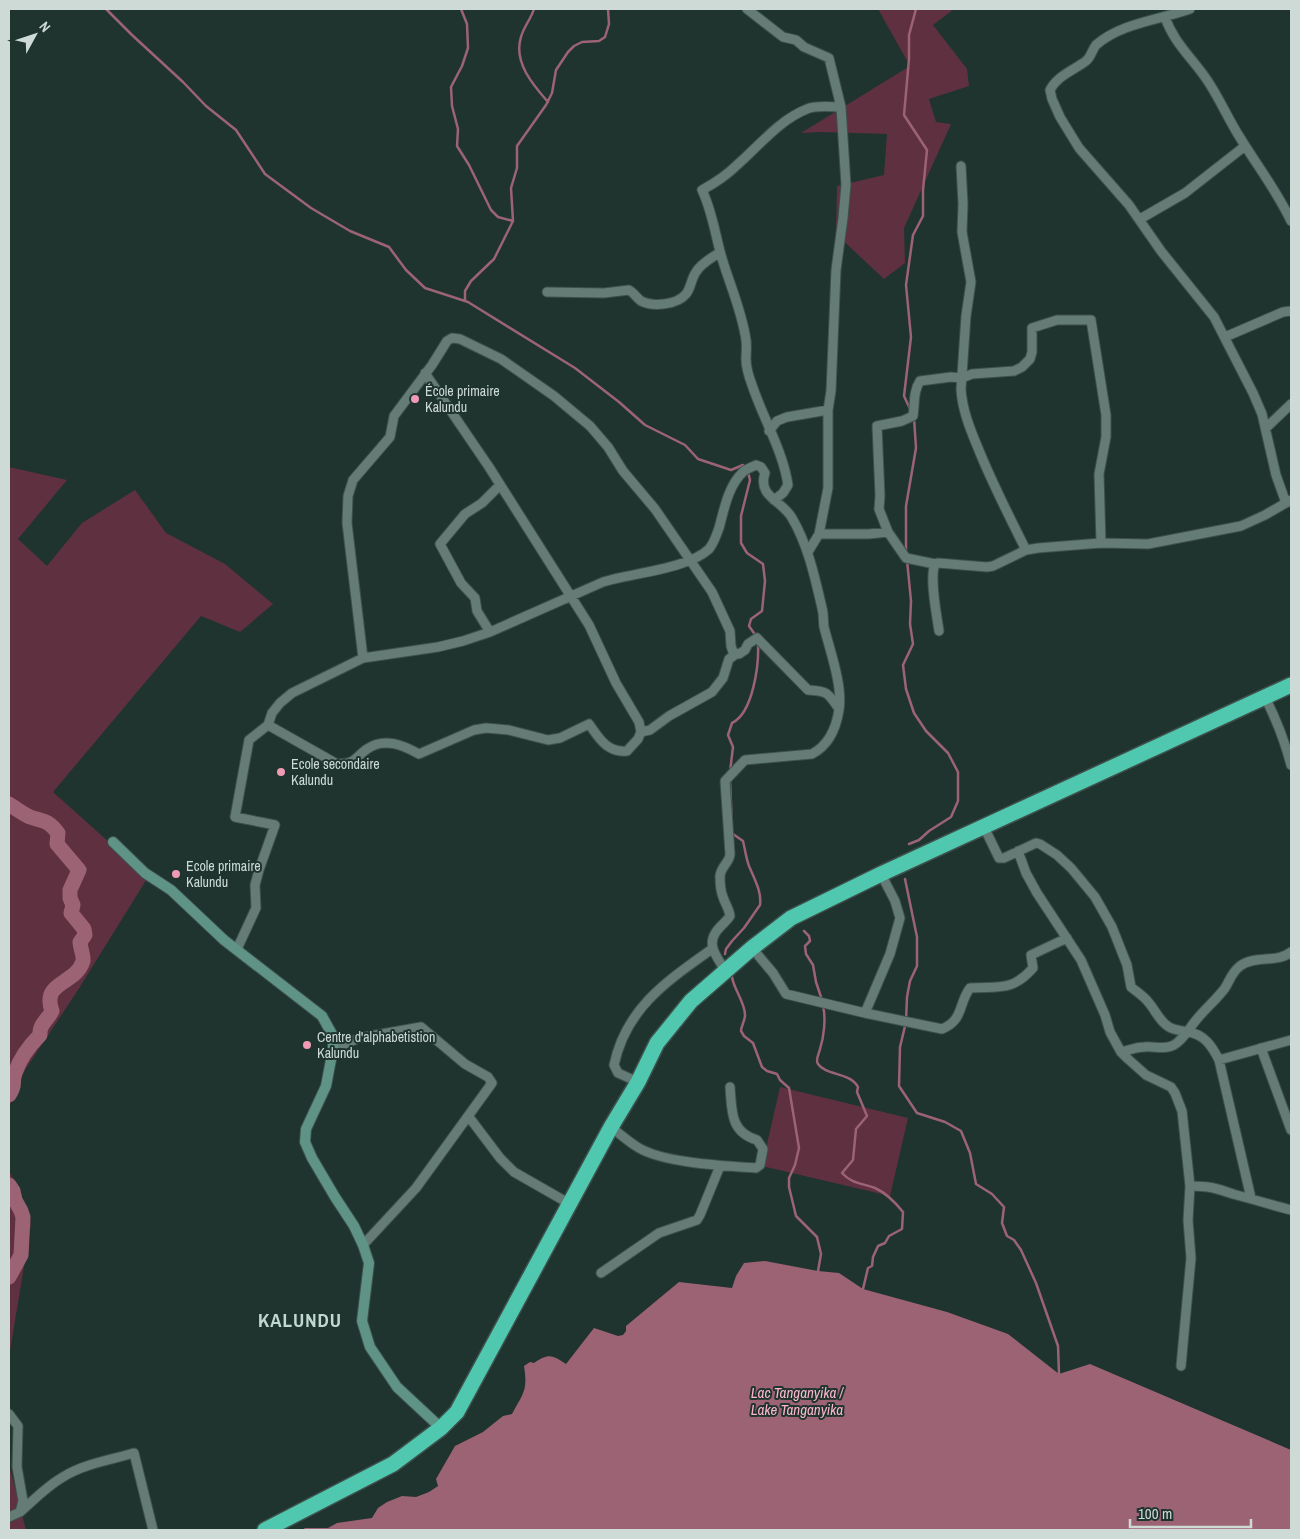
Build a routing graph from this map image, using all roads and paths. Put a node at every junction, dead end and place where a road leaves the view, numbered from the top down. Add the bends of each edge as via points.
1 (747, 9) edge
2 (1190, 9) edge
3 (1165, 17) junction
4 (842, 106) junction
5 (1245, 146) junction
6 (961, 166) dead end
7 (1290, 217) edge
8 (1140, 219) junction
9 (720, 252) junction
10 (547, 292) dead end
11 (1291, 311) edge
12 (1225, 337) junction
13 (425, 373) junction
14 (962, 378) junction
15 (1291, 404) edge
16 (828, 410) junction
17 (1266, 428) junction
18 (769, 431) junction
19 (500, 485) junction
20 (774, 500) junction
21 (1289, 501) edge
22 (888, 532) junction
23 (819, 534) junction
24 (1101, 543) junction
25 (1026, 550) junction
26 (808, 552) junction
27 (690, 560) junction
28 (935, 564) junction
29 (570, 596) junction
30 (939, 631) dead end
31 (490, 632) junction
32 (736, 654) junction
33 (363, 658) junction
34 (1291, 685) edge
35 (1266, 697) junction
36 (840, 710) junction
37 (268, 726) junction
38 (640, 732) junction
39 (1291, 765) edge
40 (984, 827) junction
41 (113, 842) dead end
42 (1018, 851) junction
43 (881, 874) junction
44 (1067, 938) junction
45 (752, 948) junction
46 (237, 949) junction
47 (712, 949) junction
48 (1291, 952) edge
49 (726, 972) junction
50 (865, 1014) junction
51 (1188, 1032) junction
52 (1291, 1040) edge
53 (1262, 1048) junction
54 (333, 1049) junction
55 (1122, 1052) junction
56 (1219, 1060) junction
57 (638, 1082) junction
58 (730, 1087) dead end
59 (469, 1117) junction
60 (611, 1127) junction
61 (1291, 1132) edge
62 (720, 1166) junction
63 (1190, 1186) junction
64 (1251, 1198) junction
65 (570, 1204) junction
66 (1291, 1210) edge
67 (364, 1245) junction
68 (601, 1273) dead end
69 (1181, 1366) dead end
70 (9, 1414) edge
71 (441, 1428) junction
72 (20, 1512) junction
73 (9, 1517) edge
74 (154, 1530) edge
75 (265, 1530) edge

1 - 4 street via 783,37 796,40 829,58
2 - 3 street
3 - 5 street via 1173,36 1206,78
3 - 8 street via 1112,35 1095,46 1088,60 1055,82 1050,90 1079,148
4 - 9 street via 809,108 794,115 736,167 702,190 710,208
4 - 16 street via 846,185 836,270
5 - 7 street
5 - 8 street via 1185,193
6 - 14 street via 962,232 971,282
8 - 12 street via 1161,251 1204,302
9 - 10 street via 696,271 682,297 668,303 645,302 629,290
9 - 18 street via 747,340 746,361 752,385
11 - 12 street
12 - 17 street via 1253,393
13 - 19 street
13 - 27 street via 447,341 460,339 501,359 554,396 590,426 608,447
13 - 33 street via 394,416 390,437 353,480 348,496 346,523
14 - 22 street via 920,381 914,390 912,416 877,426 879,509
14 - 24 street via 1022,367 1030,360 1032,328 1057,320 1091,320 1106,415 1106,437 1099,474
14 - 25 street via 962,399 972,433
15 - 17 street
16 - 18 street via 787,417 777,421
16 - 23 street via 828,488
17 - 21 street via 1276,475
18 - 20 street via 783,462 788,485
19 - 29 street
19 - 31 street via 466,514 440,544 461,583 475,598 477,611
20 - 26 street via 792,517
20 - 27 street via 764,490 765,473 761,467 756,465 743,472 728,497 714,541
21 - 24 street via 1241,526 1148,544
22 - 23 street
22 - 28 street via 906,558
23 - 26 street
24 - 25 street
25 - 28 street via 987,567
26 - 36 street via 837,678
27 - 29 street via 622,576
27 - 32 street via 712,592 728,626 731,646
28 - 30 street
29 - 31 street
29 - 38 street via 590,626 616,684 639,722
31 - 33 street via 438,647
32 - 36 street via 757,638 808,690 829,693
32 - 38 street via 729,660 723,678 712,692 650,730
33 - 37 street via 292,693 272,713
34 - 35 highway
35 - 39 street
35 - 40 highway
36 - 47 street via 834,731 827,742 812,754 745,760 725,781 730,858 720,877 722,896 730,916 712,938
37 - 38 street via 337,764 349,764 368,748 383,743 398,744 419,754 482,728 509,730 548,740 589,724 608,748 619,752 633,746
37 - 46 street via 249,740 235,817 275,826 255,885 256,908
40 - 42 street via 999,858
40 - 43 highway
41 - 46 street via 145,873 171,890
42 - 44 street via 1036,893
42 - 51 street via 1040,844 1071,868 1095,897 1112,927 1127,965 1131,987 1149,1002 1160,1020 1178,1031
43 - 45 highway via 792,918
43 - 50 street via 900,918 890,954
44 - 50 street via 1031,955 1033,968 1017,982 1001,988 970,988 963,997 955,1020 942,1029
44 - 55 street via 1084,966 1110,1032
45 - 49 highway
45 - 50 street via 786,994
46 - 54 street via 322,1016 333,1036
47 - 49 street
47 - 57 street via 665,985 631,1020 614,1066 618,1073
48 - 51 street via 1252,960 1240,966
49 - 57 highway via 691,1001 676,1019 657,1043
51 - 55 street via 1174,1045
51 - 56 street via 1204,1038
52 - 53 street
53 - 56 street
53 - 61 street
54 - 59 street via 359,1038 422,1027 465,1064 488,1077 492,1084
54 - 67 street via 326,1086 306,1128 305,1142
55 - 63 street via 1146,1075 1166,1083 1175,1093 1182,1111
56 - 64 street
57 - 60 highway
58 - 62 street via 733,1120 763,1149 758,1168
59 - 65 street via 514,1172
59 - 67 street via 416,1188
60 - 62 street via 644,1151
60 - 65 highway
62 - 68 street via 696,1220 659,1233
63 - 64 street via 1220,1188
63 - 69 street via 1191,1258
64 - 66 street
65 - 71 highway via 457,1412
67 - 71 street via 369,1263 362,1321 370,1347 397,1387
70 - 72 street via 18,1426 17,1467 23,1501
71 - 75 highway via 393,1464
72 - 73 street
72 - 74 street via 64,1476 80,1468 134,1454

